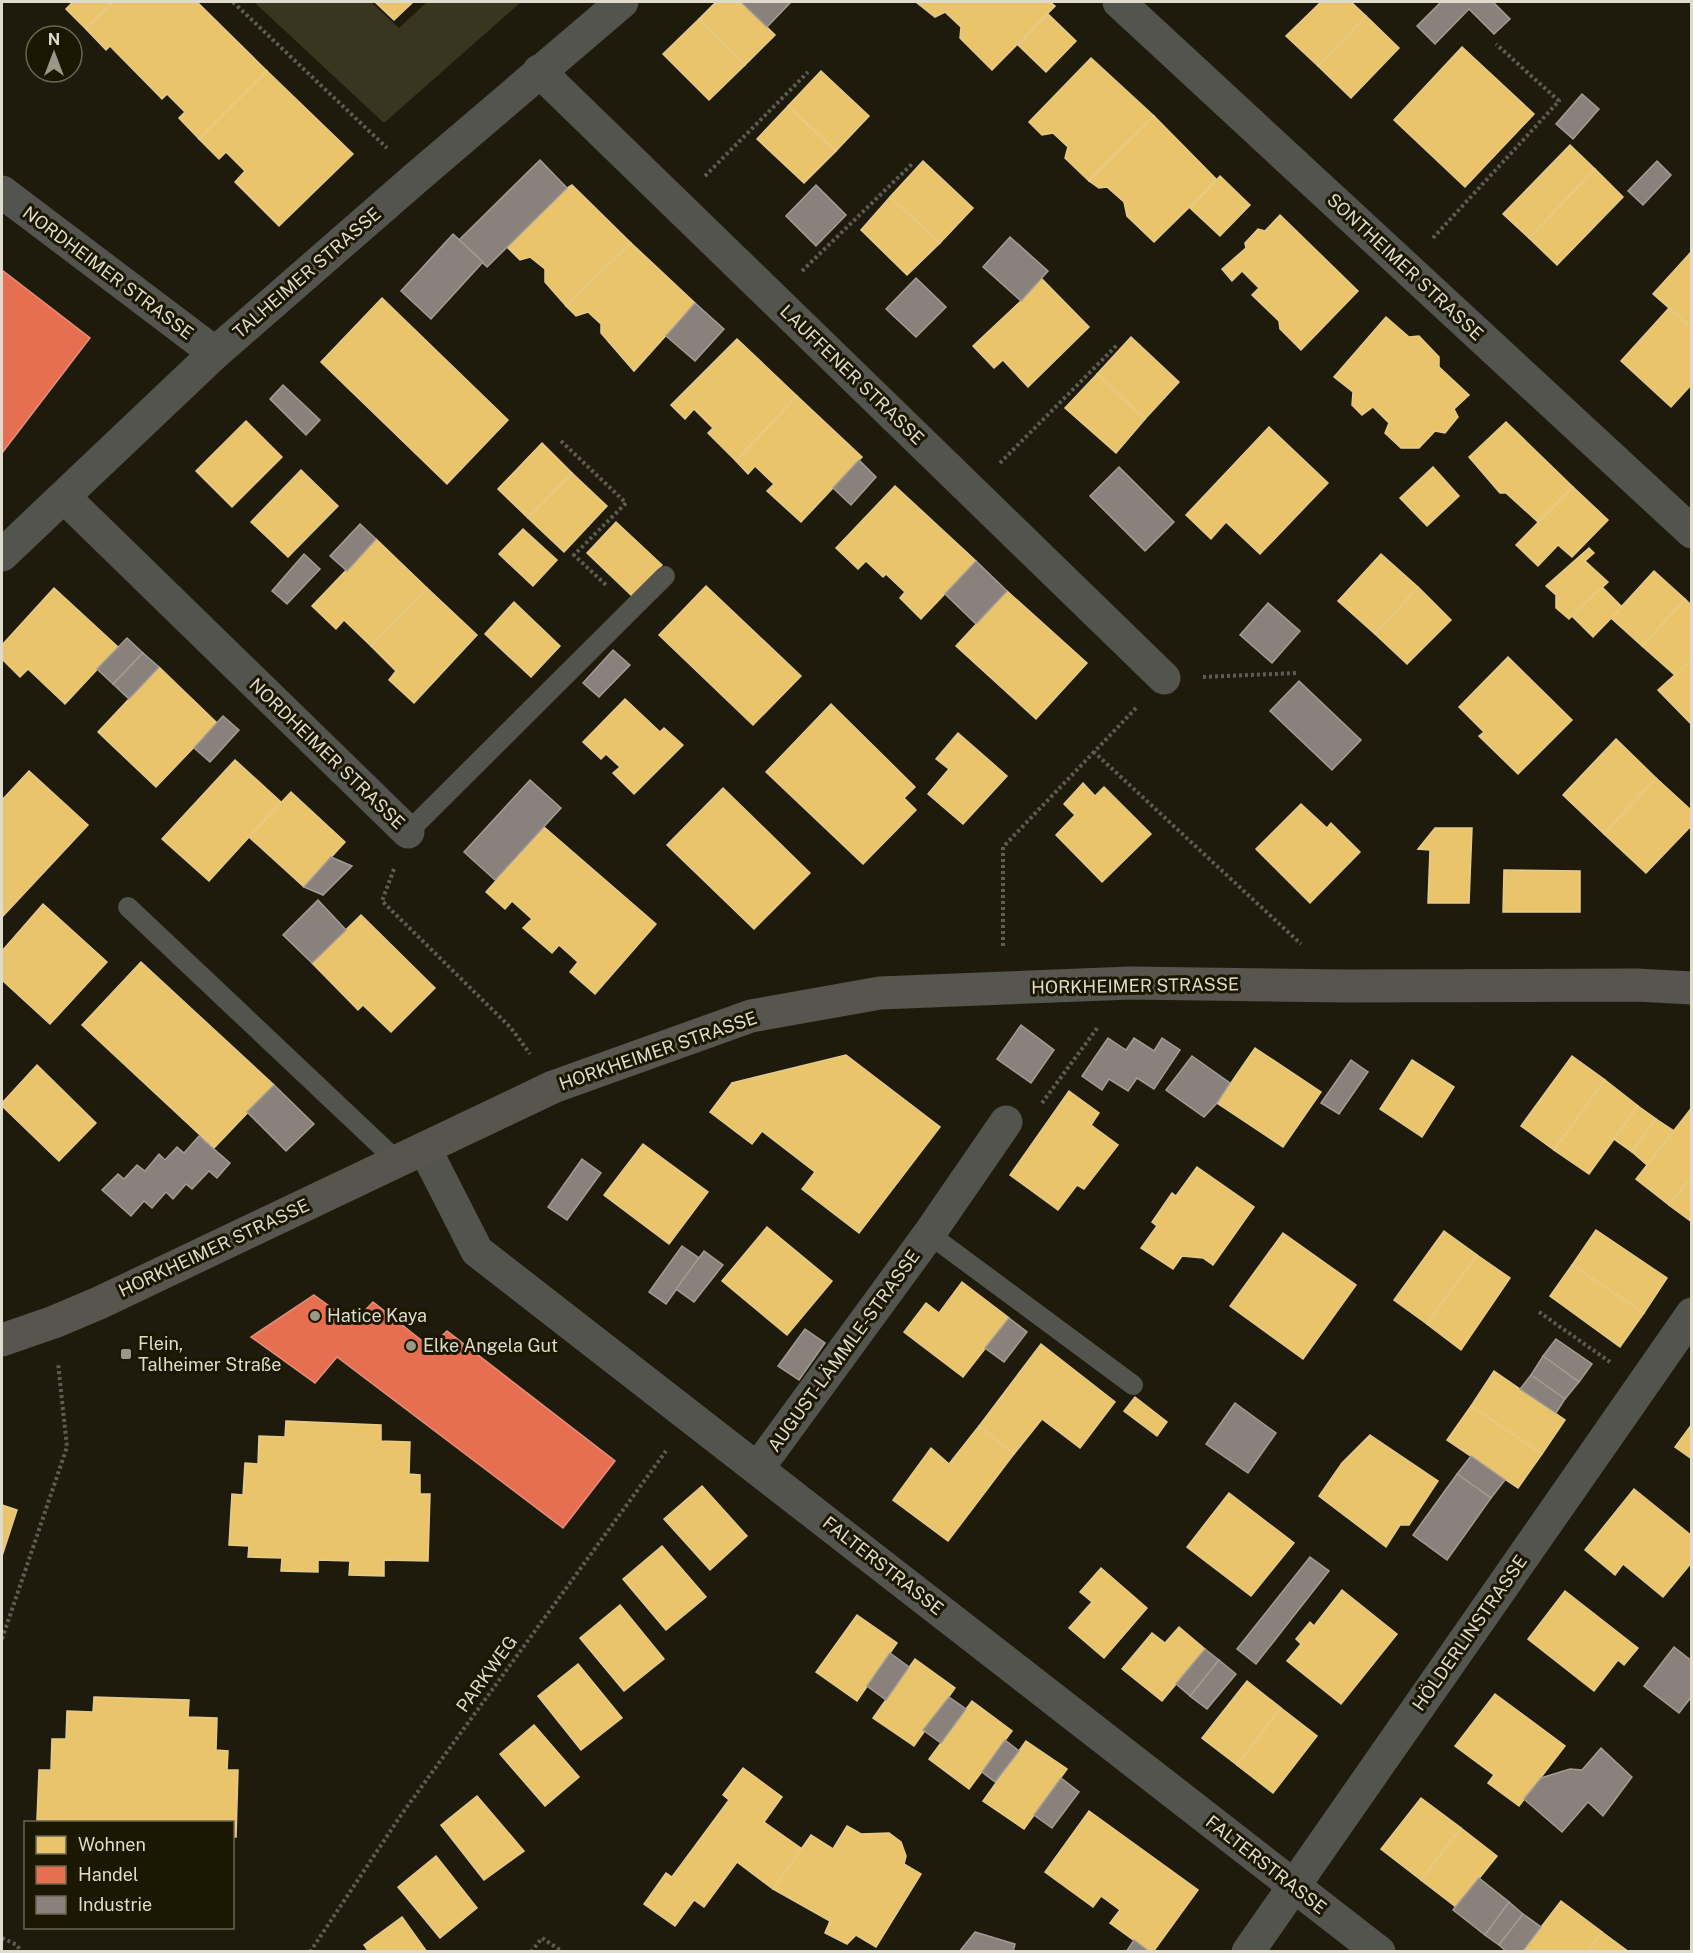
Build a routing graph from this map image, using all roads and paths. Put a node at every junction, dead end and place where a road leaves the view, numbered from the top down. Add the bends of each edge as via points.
1 (233, 2) edge
2 (622, 2) edge
3 (1119, 2) edge
4 (1496, 44) dead end
5 (539, 72) junction
6 (808, 72) dead end
7 (912, 164) dead end
8 (417, 177) junction
9 (2, 192) edge
10 (676, 205) junction
11 (1406, 267) junction
12 (774, 299) junction
13 (1117, 345) dead end
14 (215, 354) junction
15 (561, 441) dead end
16 (972, 491) junction
17 (64, 497) junction
18 (1692, 532) edge
19 (2, 555) edge
20 (665, 576) dead end
21 (631, 610) junction
22 (1298, 673) dead end
23 (1164, 678) junction
24 (1094, 752) junction
25 (408, 832) junction
26 (128, 907) dead end
27 (1131, 983) junction
28 (1345, 986) junction
29 (1003, 987) junction
30 (1692, 988) edge
31 (553, 1087) junction
32 (1006, 1122) joint
33 (411, 1155) junction
34 (929, 1234) junction
35 (1539, 1312) dead end
36 (1692, 1314) edge
37 (54, 1322) junction
38 (2, 1340) edge
39 (1133, 1385) dead end
40 (1642, 1385) junction
41 (691, 1416) junction
42 (758, 1468) junction
43 (2, 1639) edge
44 (1293, 1887) junction
45 (2, 1938) edge
46 (21, 1952) edge
47 (310, 1952) edge
48 (531, 1952) edge
49 (563, 1952) edge
50 (1248, 1952) edge
51 (1379, 1952) edge

1 - 8 path
2 - 5 street, TALHEIMER STRASSE
3 - 11 street, SONTHEIMER STRASSE
4 - 11 path via 1559,101
5 - 8 street, TALHEIMER STRASSE
5 - 10 street, LAUFFENER STRASSE
6 - 10 path
7 - 12 path
8 - 14 street, TALHEIMER STRASSE
9 - 14 street, NORDHEIMER STRASSE
10 - 12 street, LAUFFENER STRASSE
11 - 18 street, SONTHEIMER STRASSE
12 - 16 street, LAUFFENER STRASSE
13 - 16 path
14 - 17 street, TALHEIMER STRASSE
15 - 21 path via 626,503 574,555
16 - 23 street, LAUFFENER STRASSE
17 - 19 street, TALHEIMER STRASSE
17 - 25 street, NORDHEIMER STRASSE
20 - 21 lane
21 - 25 lane
22 - 23 path
23 - 24 path
24 - 28 path
24 - 29 path via 1003,847
25 - 31 path, NORDHEIMER STRASSE via 382,901 511,1028
26 - 33 lane
27 - 28 main road, HORKHEIMER STRASSE
27 - 29 main road, HORKHEIMER STRASSE
27 - 32 path via 1035,1112
28 - 30 main road, HORKHEIMER STRASSE
29 - 31 main road, HORKHEIMER STRASSE via 879,993 751,1016
31 - 33 main road, HORKHEIMER STRASSE
32 - 34 street, AUGUST-LÄMMLE-STRASSE
33 - 37 main road, HORKHEIMER STRASSE
33 - 41 street, FALTERSTRASSE via 477,1251
34 - 39 lane, AUGUST-LÄMMLE-STRASSE
34 - 42 street, AUGUST-LÄMMLE-STRASSE
35 - 40 path
36 - 40 street, HÖLDERLINSTRASSE
37 - 38 main road, HORKHEIMER STRASSE
37 - 43 path via 67,1447
40 - 44 street, HÖLDERLINSTRASSE
41 - 42 street, FALTERSTRASSE
41 - 47 path, PARKWEG via 401,1815
42 - 44 street, FALTERSTRASSE
44 - 50 street, HÖLDERLINSTRASSE
44 - 51 street, FALTERSTRASSE
45 - 46 path
48 - 49 path via 542,1938

